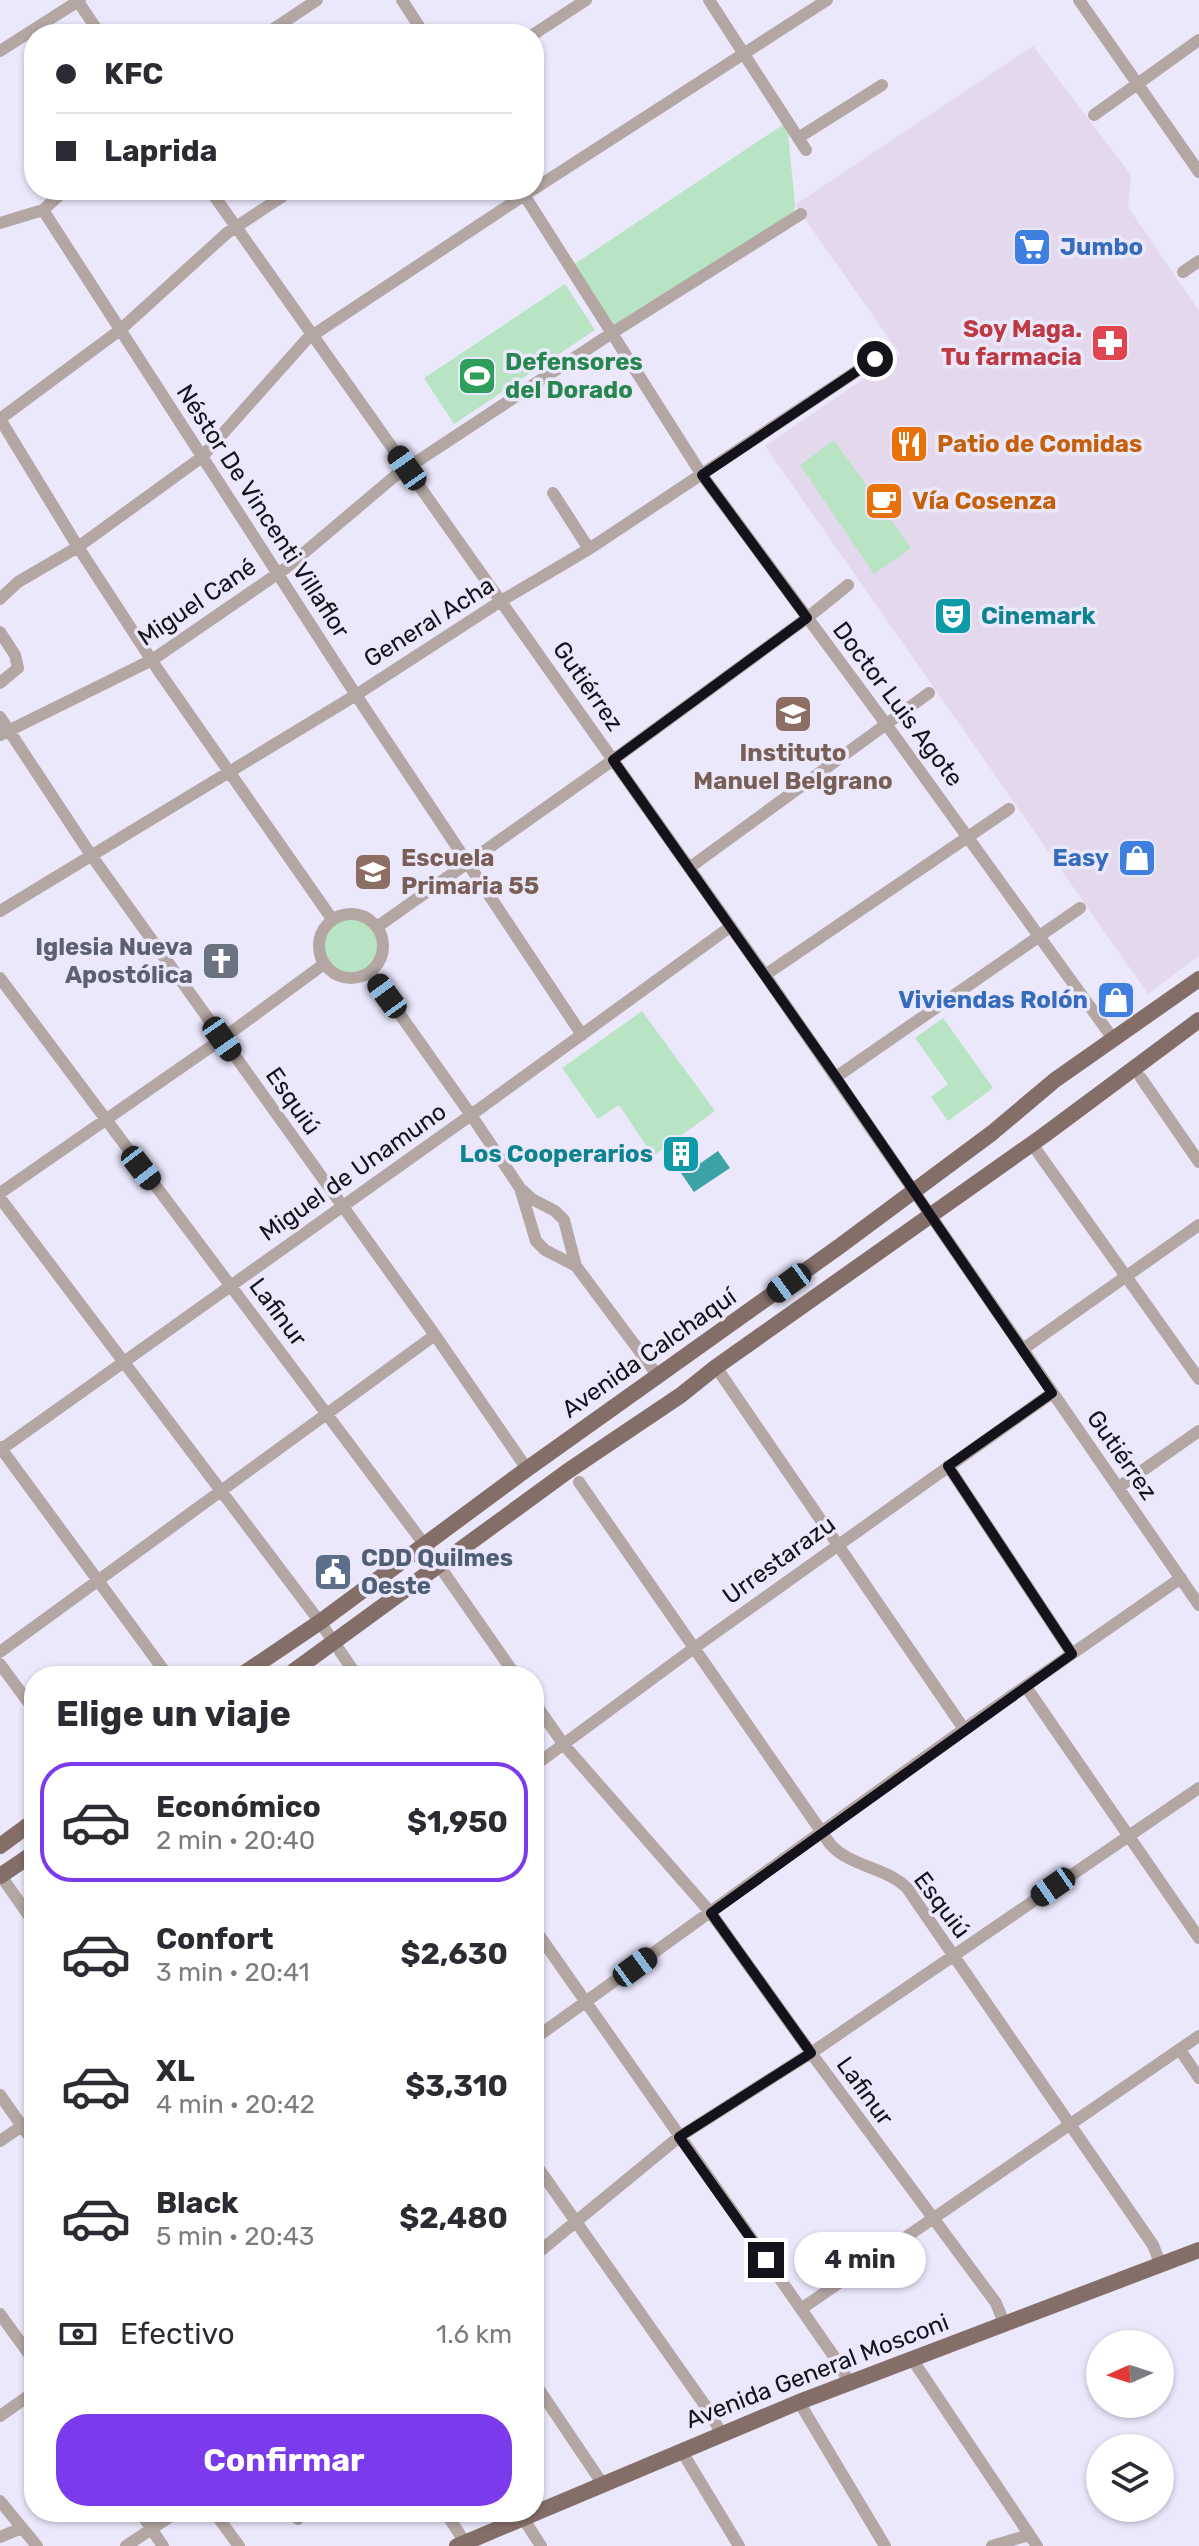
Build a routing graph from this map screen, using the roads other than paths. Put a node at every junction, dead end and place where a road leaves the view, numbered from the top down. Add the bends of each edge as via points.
1 (317, 0) edge
2 (402, 0) edge
3 (586, 0) edge
4 (709, 0) edge
5 (827, 0) edge
6 (1079, 0) edge
7 (79, 1) edge
8 (43, 24) edge
9 (94, 24) edge
10 (281, 24) edge
11 (418, 24) edge
12 (544, 27) edge
13 (24, 36) edge
14 (1199, 40) edge
15 (0, 51) edge
16 (743, 54) junction
17 (1138, 84) junction
18 (882, 85) dead end
19 (1094, 115) dead end
20 (798, 138) junction
21 (806, 150) dead end
22 (1199, 172) edge
23 (544, 181) edge
24 (54, 200) edge
25 (217, 200) edge
26 (276, 200) edge
27 (514, 200) edge
28 (533, 200) edge
29 (43, 210) junction
30 (801, 214) dead end
31 (0, 222) edge
32 (236, 226) junction
33 (1199, 261) edge
34 (1183, 272) dead end
35 (120, 330) junction
36 (612, 333) junction
37 (313, 334) junction
38 (875, 359) dead end
39 (0, 419) edge
40 (202, 457) junction
41 (407, 468) junction
42 (702, 475) junction
43 (553, 493) dead end
44 (78, 547) junction
45 (589, 549) junction
46 (277, 575) junction
47 (848, 585) dead end
48 (0, 599) edge
49 (501, 601) junction
50 (807, 618) junction
51 (0, 632) edge
52 (152, 660) junction
53 (0, 683) edge
54 (929, 693) dead end
55 (356, 695) junction
56 (0, 717) edge
57 (886, 724) junction
58 (4, 733) edge
59 (613, 760) junction
60 (228, 772) junction
61 (1009, 809) dead end
62 (968, 836) junction
63 (91, 855) junction
64 (468, 865) junction
65 (689, 868) junction
66 (1080, 908) dead end
67 (0, 911) edge
68 (332, 919) junction
69 (377, 927) junction
70 (730, 927) junction
71 (1039, 935) junction
72 (324, 964) junction
73 (370, 972) junction
74 (765, 975) junction
75 (0, 978) edge
76 (1199, 979) edge
77 (1199, 1020) edge
78 (582, 1035) junction
79 (222, 1039) junction
80 (1114, 1040) junction
81 (836, 1077) junction
82 (1141, 1078) dead end
83 (471, 1115) junction
84 (105, 1120) junction
85 (1032, 1144) junction
86 (1199, 1162) edge
87 (520, 1188) junction
88 (913, 1192) junction
89 (0, 1196) edge
90 (341, 1207) junction
91 (930, 1215) junction
92 (1199, 1225) edge
93 (576, 1266) junction
94 (1127, 1276) junction
95 (231, 1286) junction
96 (435, 1335) junction
97 (1023, 1349) junction
98 (124, 1362) junction
99 (716, 1367) junction
100 (658, 1376) junction
101 (1199, 1379) edge
102 (1052, 1393) junction
103 (327, 1415) junction
104 (1199, 1431) edge
105 (0, 1449) edge
106 (948, 1466) junction
107 (527, 1469) junction
108 (579, 1482) dead end
109 (1119, 1487) junction
110 (223, 1492) junction
111 (424, 1544) junction
112 (839, 1545) junction
113 (439, 1566) junction
114 (1181, 1578) junction
115 (98, 1581) junction
116 (1199, 1605) edge
117 (320, 1622) junction
118 (334, 1643) junction
119 (694, 1648) junction
120 (0, 1652) edge
121 (1072, 1654) junction
122 (0, 1664) edge
123 (161, 1666) edge
124 (255, 1666) edge
125 (301, 1666) edge
126 (350, 1666) edge
127 (509, 1666) edge
128 (1026, 1687) junction
129 (24, 1696) edge
130 (544, 1716) edge
131 (964, 1729) junction
132 (564, 1745) junction
133 (544, 1759) edge
134 (1199, 1788) edge
135 (24, 1828) edge
136 (822, 1833) junction
137 (1129, 1836) junction
138 (0, 1846) edge
139 (24, 1860) edge
140 (0, 1876) edge
141 (24, 1909) edge
142 (711, 1913) junction
143 (1199, 1938) edge
144 (544, 1943) edge
145 (953, 1956) junction
146 (585, 2002) junction
147 (544, 2032) edge
148 (1199, 2036) edge
149 (1180, 2050) junction
150 (811, 2053) junction
151 (1199, 2078) edge
152 (0, 2095) edge
153 (22, 2126) junction
154 (1070, 2126) junction
155 (24, 2129) edge
156 (679, 2137) junction
157 (0, 2141) edge
158 (544, 2177) edge
159 (933, 2220) junction
160 (575, 2223) junction
161 (544, 2248) edge
162 (1199, 2250) edge
163 (1161, 2265) junction
164 (801, 2309) junction
165 (0, 2314) edge
166 (1004, 2323) junction
167 (24, 2347) edge
168 (912, 2359) junction
169 (849, 2383) junction
170 (544, 2397) edge
171 (24, 2399) edge
172 (799, 2402) junction
173 (0, 2416) edge
174 (721, 2433) junction
175 (681, 2450) junction
176 (602, 2483) junction
177 (0, 2501) edge
178 (544, 2509) edge
179 (147, 2522) edge
180 (162, 2522) edge
181 (221, 2522) edge
182 (450, 2522) edge
183 (513, 2522) edge
184 (526, 2522) edge
185 (22, 2528) junction
186 (152, 2529) junction
187 (0, 2537) edge
188 (1033, 2540) edge
189 (461, 2544) edge
190 (37, 2546) edge
191 (126, 2546) edge
192 (163, 2546) edge
193 (239, 2546) edge
194 (541, 2546) edge
195 (739, 2546) edge
196 (885, 2546) edge
197 (992, 2546) edge

1 - 10 street
2 - 11 street
3 - 12 street
4 - 16 street
5 - 16 street
6 - 17 street
7 - 8 street
7 - 9 street
13 - 15 street
14 - 17 street
16 - 20 street
16 - 23 street
17 - 19 street
17 - 22 street
18 - 20 street
20 - 21 street
24 - 29 street
25 - 32 street, Gutiérrez
26 - 32 street
27 - 37 street
28 - 36 street, Doctor Luis Agote
29 - 31 street
29 - 35 street, Néstor De Vincenti Villaflor
30 - 36 street, Miguel Cané
32 - 35 street
32 - 37 street, Gutiérrez
33 - 34 street
35 - 39 street
35 - 40 street, Néstor De Vincenti Villaflor
36 - 41 street, Miguel Cané
36 - 42 street, Doctor Luis Agote
37 - 40 street
37 - 41 street, Gutiérrez
38 - 42 street, General Acha
39 - 44 street
40 - 44 street
40 - 46 street, Néstor De Vincenti Villaflor
41 - 46 street, Miguel Cané
41 - 49 street, Gutiérrez
42 - 45 street, General Acha
42 - 50 street, Doctor Luis Agote
43 - 45 street
44 - 48 street via 18,582
44 - 52 street
45 - 49 street, General Acha
46 - 52 street, Miguel Cané
46 - 55 street, Néstor De Vincenti Villaflor
47 - 50 street
49 - 55 street, General Acha
49 - 59 street, Gutiérrez
50 - 57 street, Doctor Luis Agote
50 - 59 street
51 - 53 street via 18,668
52 - 58 street, Miguel Cané
52 - 60 street
54 - 57 street
55 - 60 street, General Acha
55 - 64 street, Néstor De Vincenti Villaflor
56 - 58 street, Esquiú
57 - 62 street, Doctor Luis Agote
57 - 65 street
58 - 63 street, Esquiú
59 - 64 street
59 - 65 street, Gutiérrez
60 - 63 street, General Acha
60 - 68 street
61 - 62 street
62 - 71 street, Doctor Luis Agote
62 - 74 street
63 - 67 street, General Acha
63 - 79 street, Esquiú
64 - 69 street
64 - 78 street, Néstor De Vincenti Villaflor
65 - 70 street, Gutiérrez
66 - 71 street
68 - 69 street via 361,915
68 - 72 street via 318,945
69 - 73 street via 382,956
70 - 74 street, Gutiérrez
70 - 78 street, Miguel de Unamuno
71 - 80 street, Doctor Luis Agote
71 - 81 street
72 - 73 street via 350,978
72 - 79 street
73 - 83 street
74 - 81 street, Gutiérrez
75 - 84 street, Lafinur
76 - 80 main road, Avenida Calchaquí
77 - 85 main road, Avenida Calchaquí
78 - 83 street, Miguel de Unamuno
79 - 84 street
79 - 90 street, Esquiú
80 - 88 main road, Avenida Calchaquí
81 - 88 street, Gutiérrez
82 - 86 street
83 - 87 street
83 - 90 street, Miguel de Unamuno
84 - 89 street
84 - 95 street, Lafinur
85 - 91 main road, Avenida Calchaquí
85 - 94 street
87 - 93 street via 564,1220
87 - 93 street via 536,1241
88 - 91 street, Gutiérrez
88 - 100 main road, Avenida Calchaquí
89 - 98 street
90 - 95 street, Miguel de Unamuno
90 - 96 street, Esquiú
91 - 97 street, Gutiérrez
91 - 99 main road, Avenida Calchaquí
92 - 94 street
93 - 100 street
94 - 97 street
94 - 101 street
95 - 98 street, Miguel de Unamuno
95 - 103 street, Lafinur
96 - 103 street
96 - 107 street, Esquiú
97 - 102 street, Gutiérrez
98 - 105 street, Miguel de Unamuno
98 - 110 street
99 - 112 street
99 - 113 main road, Avenida Calchaquí
100 - 107 main road, Avenida Calchaquí
102 - 106 street, Urrestarazu
102 - 109 street, Gutiérrez
103 - 110 street
103 - 111 street, Lafinur
104 - 109 street
105 - 115 street
106 - 112 street, Urrestarazu
106 - 121 street
107 - 111 main road, Avenida Calchaquí
108 - 119 street, Esquiú
109 - 114 street, Gutiérrez
110 - 115 street
110 - 117 street
111 - 113 street, Lafinur
111 - 117 main road, Avenida Calchaquí
112 - 119 street, Urrestarazu
112 - 131 street
113 - 118 main road, Avenida Calchaquí
113 - 127 street, Lafinur
114 - 116 street, Gutiérrez
114 - 121 street
115 - 120 street
115 - 123 street
117 - 118 street
117 - 124 main road, Avenida Calchaquí
118 - 125 main road, Avenida Calchaquí
118 - 126 street
119 - 132 street, Urrestarazu
119 - 136 street, Esquiú
121 - 128 street
122 - 129 street
128 - 131 street
128 - 137 street
130 - 132 street, Lafinur
131 - 136 street
132 - 133 street, Urrestarazu
132 - 142 street, Lafinur
134 - 137 street
135 - 138 main road
136 - 142 street
136 - 145 street, Esquiú via 840,1854 901,1882
137 - 143 street
137 - 145 street
139 - 140 main road
140 - 141 street
142 - 146 street
142 - 150 street, Lafinur
144 - 146 street
145 - 150 street
145 - 154 street, Esquiú
146 - 147 street
146 - 156 street
148 - 149 street
149 - 151 street
149 - 154 street
150 - 156 street
150 - 159 street, Lafinur
152 - 153 street
153 - 155 street
153 - 157 street
154 - 159 street
154 - 163 street, Esquiú via 1153,2245
156 - 160 street
156 - 164 street
158 - 160 street
159 - 164 street
159 - 166 street, Lafinur via 996,2303
160 - 161 street
160 - 174 street
162 - 163 main road, Avenida General Mosconi
163 - 166 main road, Avenida General Mosconi
164 - 169 street
165 - 167 street
166 - 168 main road, Avenida General Mosconi
168 - 169 main road, Avenida General Mosconi
168 - 188 street
169 - 172 main road, Avenida General Mosconi
170 - 176 street
171 - 173 street
172 - 174 main road, Avenida General Mosconi
172 - 196 street
174 - 175 main road, Avenida General Mosconi
175 - 176 main road, Avenida General Mosconi
175 - 195 street
176 - 178 main road, Avenida General Mosconi
177 - 185 street
179 - 186 street
180 - 186 street
181 - 193 street
182 - 189 street
183 - 189 main road, Avenida General Mosconi
184 - 194 street
185 - 187 street
185 - 190 street
186 - 191 street
186 - 192 street
188 - 197 street

